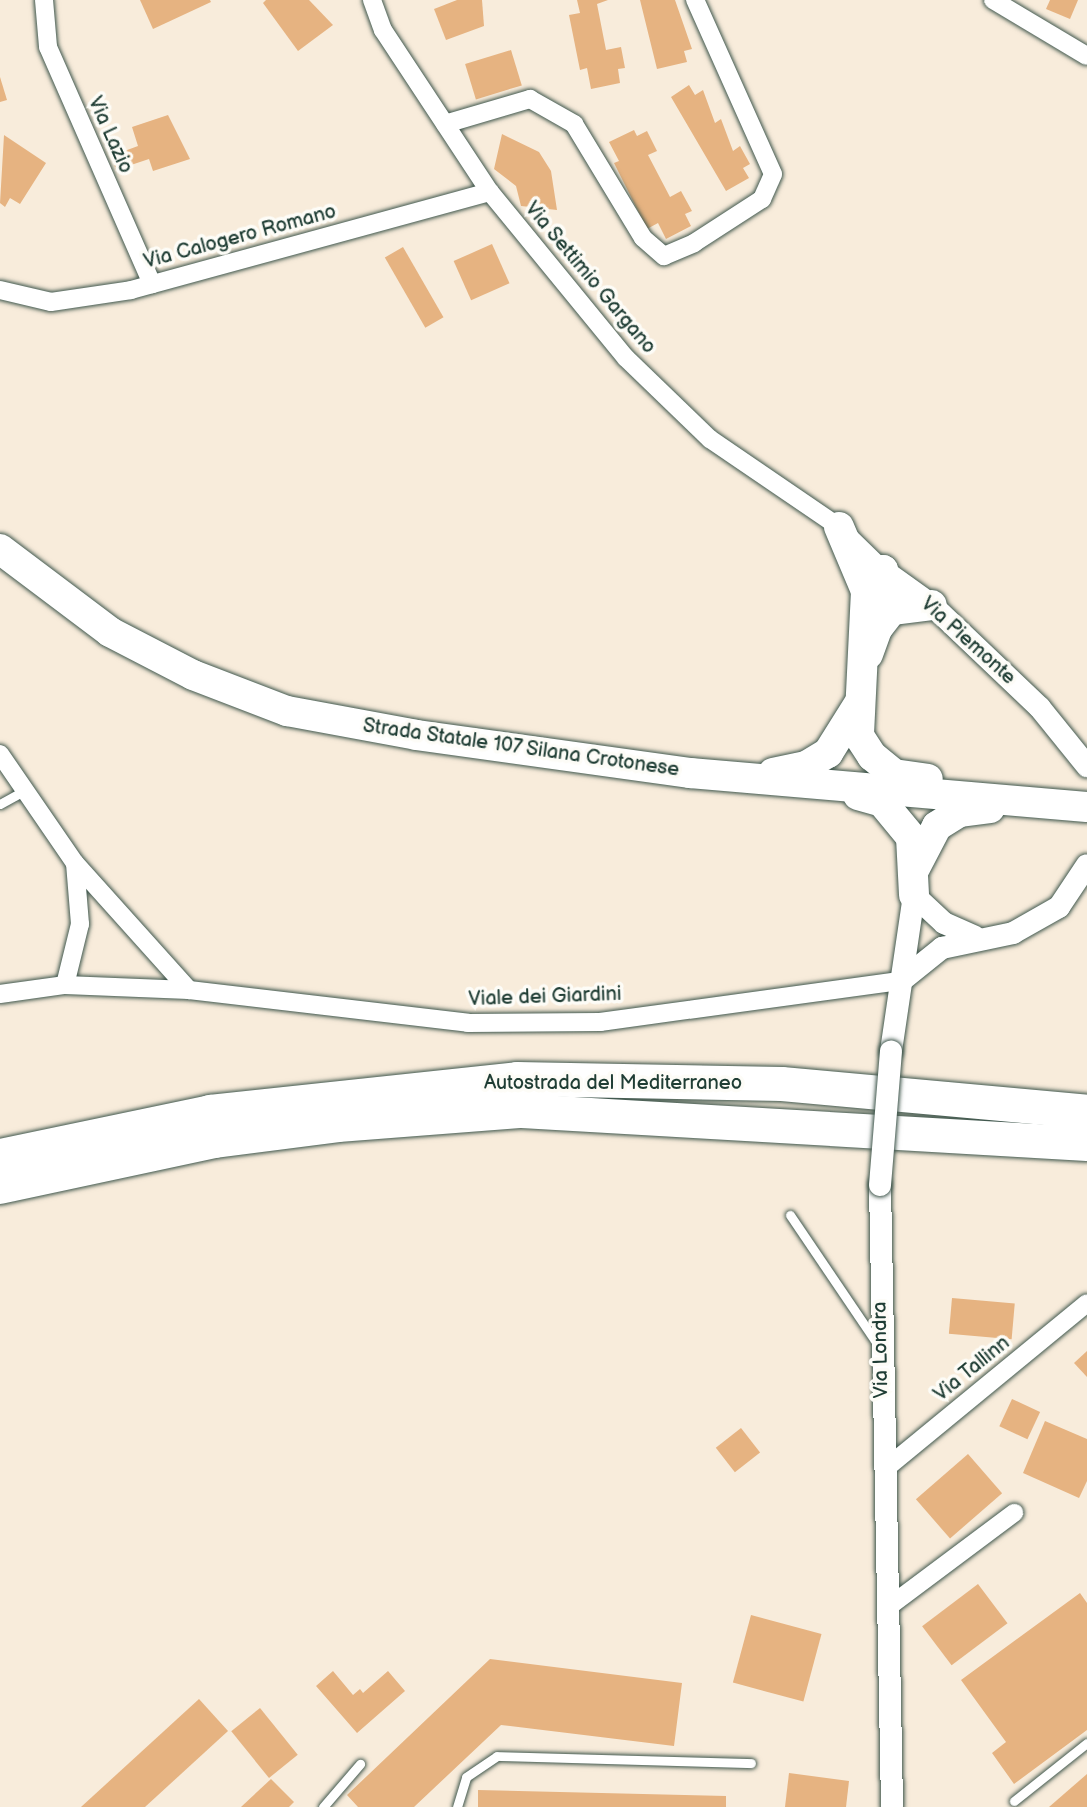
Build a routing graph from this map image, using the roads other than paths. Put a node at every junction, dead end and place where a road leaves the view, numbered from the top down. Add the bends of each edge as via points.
1 (44, 0) edge
2 (372, 0) edge
3 (695, 0) edge
4 (993, 0) edge
5 (1087, 56) edge
6 (445, 124) junction
7 (490, 192) junction
8 (152, 284) junction
9 (0, 290) edge
10 (839, 527) joint
11 (0, 549) edge
12 (874, 581) junction
13 (932, 605) junction
14 (877, 629) junction
15 (865, 664) junction
16 (861, 700) junction
17 (0, 754) edge
18 (1087, 766) edge
19 (690, 773) junction
20 (785, 783) junction
21 (25, 790) junction
22 (1039, 802) junction
23 (0, 804) edge
24 (1079, 807) edge
25 (75, 863) junction
26 (1087, 865) edge
27 (914, 882) junction
28 (944, 923) junction
29 (908, 930) junction
30 (975, 937) junction
31 (942, 948) junction
32 (901, 981) junction
33 (65, 985) junction
34 (189, 990) junction
35 (0, 994) edge
36 (1087, 1112) edge
37 (696, 1118) junction
38 (1087, 1144) edge
39 (0, 1156) edge
40 (1087, 1164) edge
41 (0, 1187) edge
42 (790, 1215) dead end
43 (1087, 1303) edge
44 (880, 1348) junction
45 (885, 1469) junction
46 (1014, 1513) dead end
47 (887, 1608) junction
48 (1087, 1743) edge
49 (751, 1763) dead end
50 (360, 1764) dead end
51 (1014, 1801) dead end
52 (323, 1807) edge
53 (457, 1807) edge
54 (892, 1807) edge

1 - 8 street, Via Lazio via 48,47
2 - 6 street, Via Settimio Gargano via 383,30
3 - 6 street via 773,174 762,199 694,243 664,256 653,247 574,124 530,99
4 - 5 street
6 - 7 street, Via Settimio Gargano
7 - 8 street, Via Calogero Romano
7 - 10 street, Via Settimio Gargano via 626,358 710,439
8 - 9 street, Via Calogero Romano via 51,302
10 - 12 highway
11 - 19 highway, Strada Statale 107 Silana Crotonese via 110,632 193,675 287,711 416,735
12 - 13 street, Via Piemonte
12 - 14 highway via 886,598
12 - 15 highway
13 - 14 highway via 892,610
13 - 18 street, Via Piemonte via 1040,708
14 - 15 highway
15 - 16 highway
16 - 19 highway via 828,753 806,766 774,773
16 - 22 highway via 859,736 894,774 1018,792
17 - 21 street
19 - 20 highway, Strada Statale 107 Silana Crotonese
20 - 22 highway, Strada Statale 107 Silana Crotonese
20 - 27 highway via 882,802 911,837
21 - 23 lane
21 - 25 street
22 - 24 highway, Strada Statale 107 Silana Crotonese
24 - 27 highway via 959,812 937,826
25 - 33 street via 80,924
25 - 34 street
26 - 30 street via 1059,907 1013,933
27 - 28 street
27 - 29 street, Via Londra
28 - 29 street
28 - 30 street
29 - 31 street
29 - 32 street, Via Londra
30 - 31 street
31 - 32 street
32 - 34 street, Viale dei Giardini via 600,1022 468,1023
32 - 44 street, Via Londra, bridge via 880,1185
33 - 34 street, Viale dei Giardini
33 - 35 street, Viale dei Giardini
36 - 39 highway, Autostrada del Mediterraneo via 782,1084 517,1079 210,1112
37 - 38 highway, Autostrada del Mediterraneo
37 - 40 highway via 747,1135
37 - 41 highway, Autostrada del Mediterraneo via 522,1111 338,1125 215,1141
42 - 44 lane
43 - 45 street, Via Tallinn
44 - 45 street, Via Londra
45 - 47 street, Via Londra
46 - 47 street
47 - 54 street, Via Londra
48 - 51 lane
49 - 53 lane via 497,1756 466,1777
50 - 52 lane

